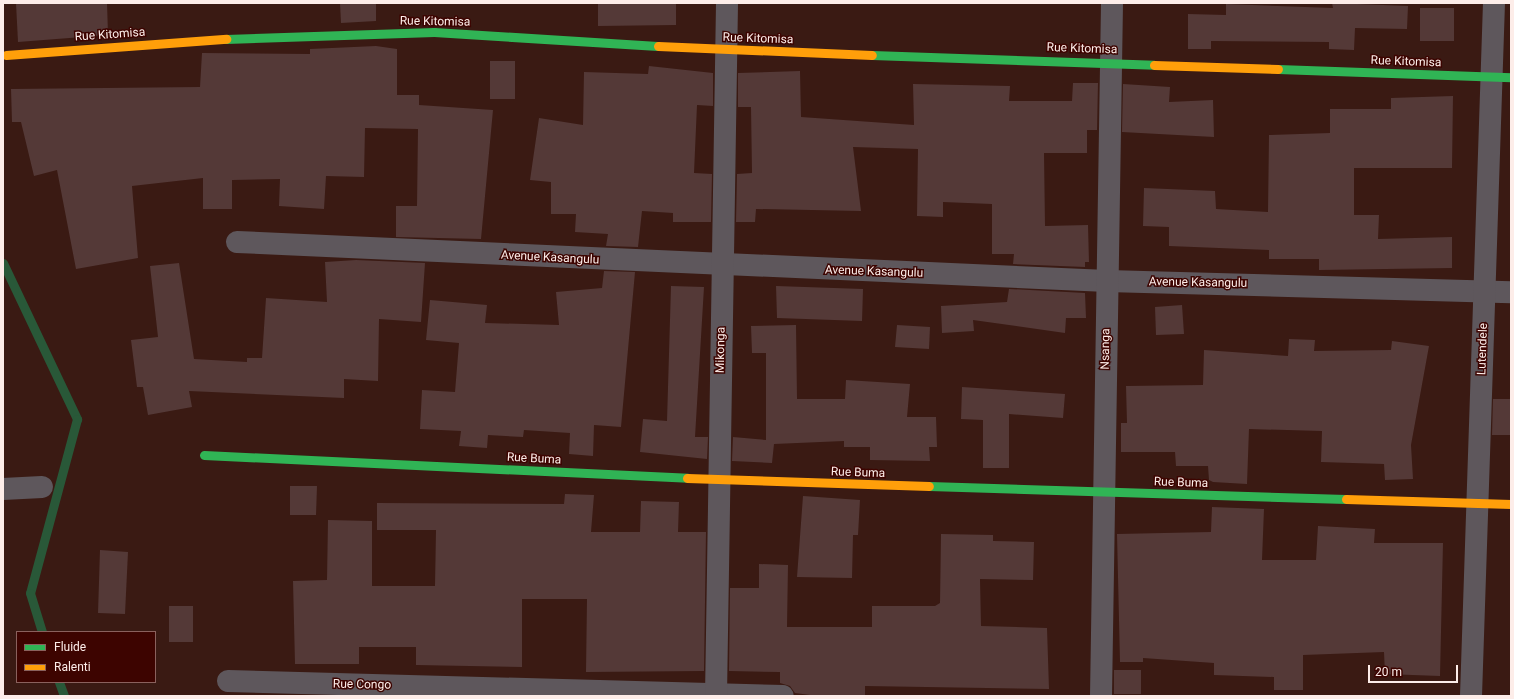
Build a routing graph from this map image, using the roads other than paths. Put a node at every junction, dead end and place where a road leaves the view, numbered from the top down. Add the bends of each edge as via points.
1 (727, 3) edge
2 (1112, 3) edge
3 (1494, 3) edge
4 (726, 50) junction
5 (6, 55) dead end
6 (1111, 62) junction
7 (1501, 77) edge
8 (238, 242) dead end
9 (723, 266) junction
10 (1107, 281) junction
11 (1485, 290) junction
12 (1511, 292) edge
13 (204, 455) dead end
14 (719, 480) junction
15 (42, 487) dead end
16 (3, 489) edge
17 (1104, 493) junction
18 (1478, 503) junction
19 (1511, 504) edge
20 (228, 681) dead end
21 (716, 695) edge
22 (783, 696) edge
23 (1101, 696) edge
24 (1471, 696) edge

1 - 4 street, Mikonga
2 - 6 street, Nsanga
3 - 7 street, Lutendele
4 - 5 street, Rue Kitomisa via 434,32 219,39
4 - 6 street, Rue Kitomisa
4 - 9 street, Mikonga
6 - 7 street, Rue Kitomisa
6 - 10 street, Nsanga
7 - 11 street, Lutendele
8 - 9 street, Avenue Kasangulu
9 - 10 street, Avenue Kasangulu
9 - 14 street, Mikonga
10 - 11 street, Avenue Kasangulu
10 - 17 street, Nsanga
11 - 12 street, Avenue Kasangulu
11 - 18 street, Lutendele
13 - 14 street, Rue Buma
14 - 17 street, Rue Buma
14 - 21 street, Mikonga
15 - 16 street
17 - 18 street, Rue Buma
17 - 23 street, Nsanga
18 - 19 street, Rue Buma
18 - 24 street, Lutendele
20 - 21 street, Rue Congo
21 - 22 street, Rue Congo

